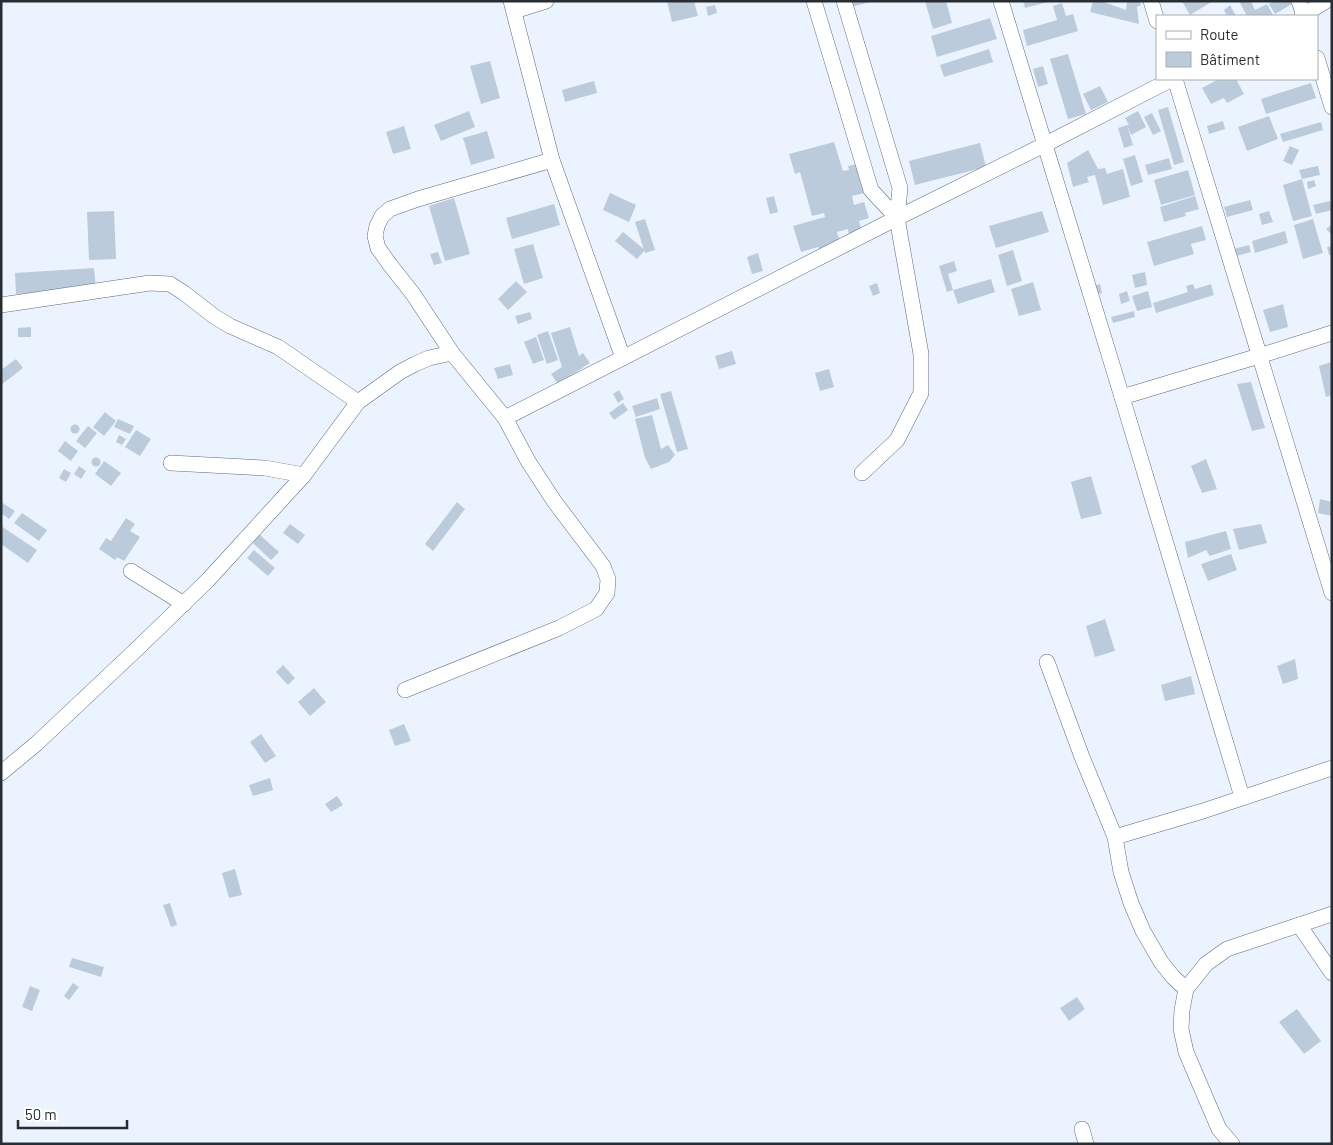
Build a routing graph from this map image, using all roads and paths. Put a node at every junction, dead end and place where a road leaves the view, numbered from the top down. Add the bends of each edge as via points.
1 (546, 1) edge
2 (814, 1) edge
3 (844, 1) edge
4 (1001, 1) edge
5 (1151, 1) edge
6 (1326, 1) edge
7 (512, 6) edge
8 (1302, 12) edge
9 (1156, 18) edge
10 (1318, 61) edge
11 (1171, 80) edge
12 (1173, 80) edge
13 (1332, 107) edge
14 (1044, 145) junction
15 (552, 160) junction
16 (897, 218) junction
17 (1, 305) edge
18 (1332, 333) edge
19 (452, 353) junction
20 (1259, 356) junction
21 (623, 358) junction
22 (1122, 398) junction
23 (358, 402) junction
24 (505, 418) junction
25 (171, 463) dead end
26 (862, 473) dead end
27 (304, 475) junction
28 (131, 571) dead end
29 (1332, 593) edge
30 (184, 604) junction
31 (1047, 662) dead end
32 (405, 690) dead end
33 (1332, 768) edge
34 (1, 773) edge
35 (1242, 797) junction
36 (1115, 837) junction
37 (1332, 914) edge
38 (1299, 925) junction
39 (1332, 973) edge
40 (1186, 989) junction
41 (1232, 1144) edge

1 - 7 street
2 - 16 street via 871,190
3 - 16 street via 900,188
4 - 14 street
5 - 9 street
6 - 8 street
7 - 15 street
10 - 13 street
11 - 14 street
12 - 20 street
14 - 16 street
14 - 22 street
15 - 19 street via 418,199 390,209 382,216 375,236 378,248
15 - 21 street
16 - 21 street
16 - 26 street via 921,354 921,393 897,440
17 - 23 street via 150,283 170,284 230,326 278,347
18 - 20 street
19 - 23 street via 415,364
19 - 24 street
20 - 22 street
20 - 29 street
21 - 24 street
22 - 35 street
23 - 27 street
24 - 32 street via 554,501 603,566 608,579 607,593 596,609 559,628
25 - 27 street via 257,468
27 - 30 street
28 - 30 street
30 - 34 street
31 - 36 street
33 - 35 street
35 - 36 street
36 - 40 street via 1121,872 1143,930 1161,962
37 - 38 street
38 - 39 street
38 - 40 street via 1227,949 1206,964
40 - 41 street via 1181,1029 1186,1052 1219,1129

